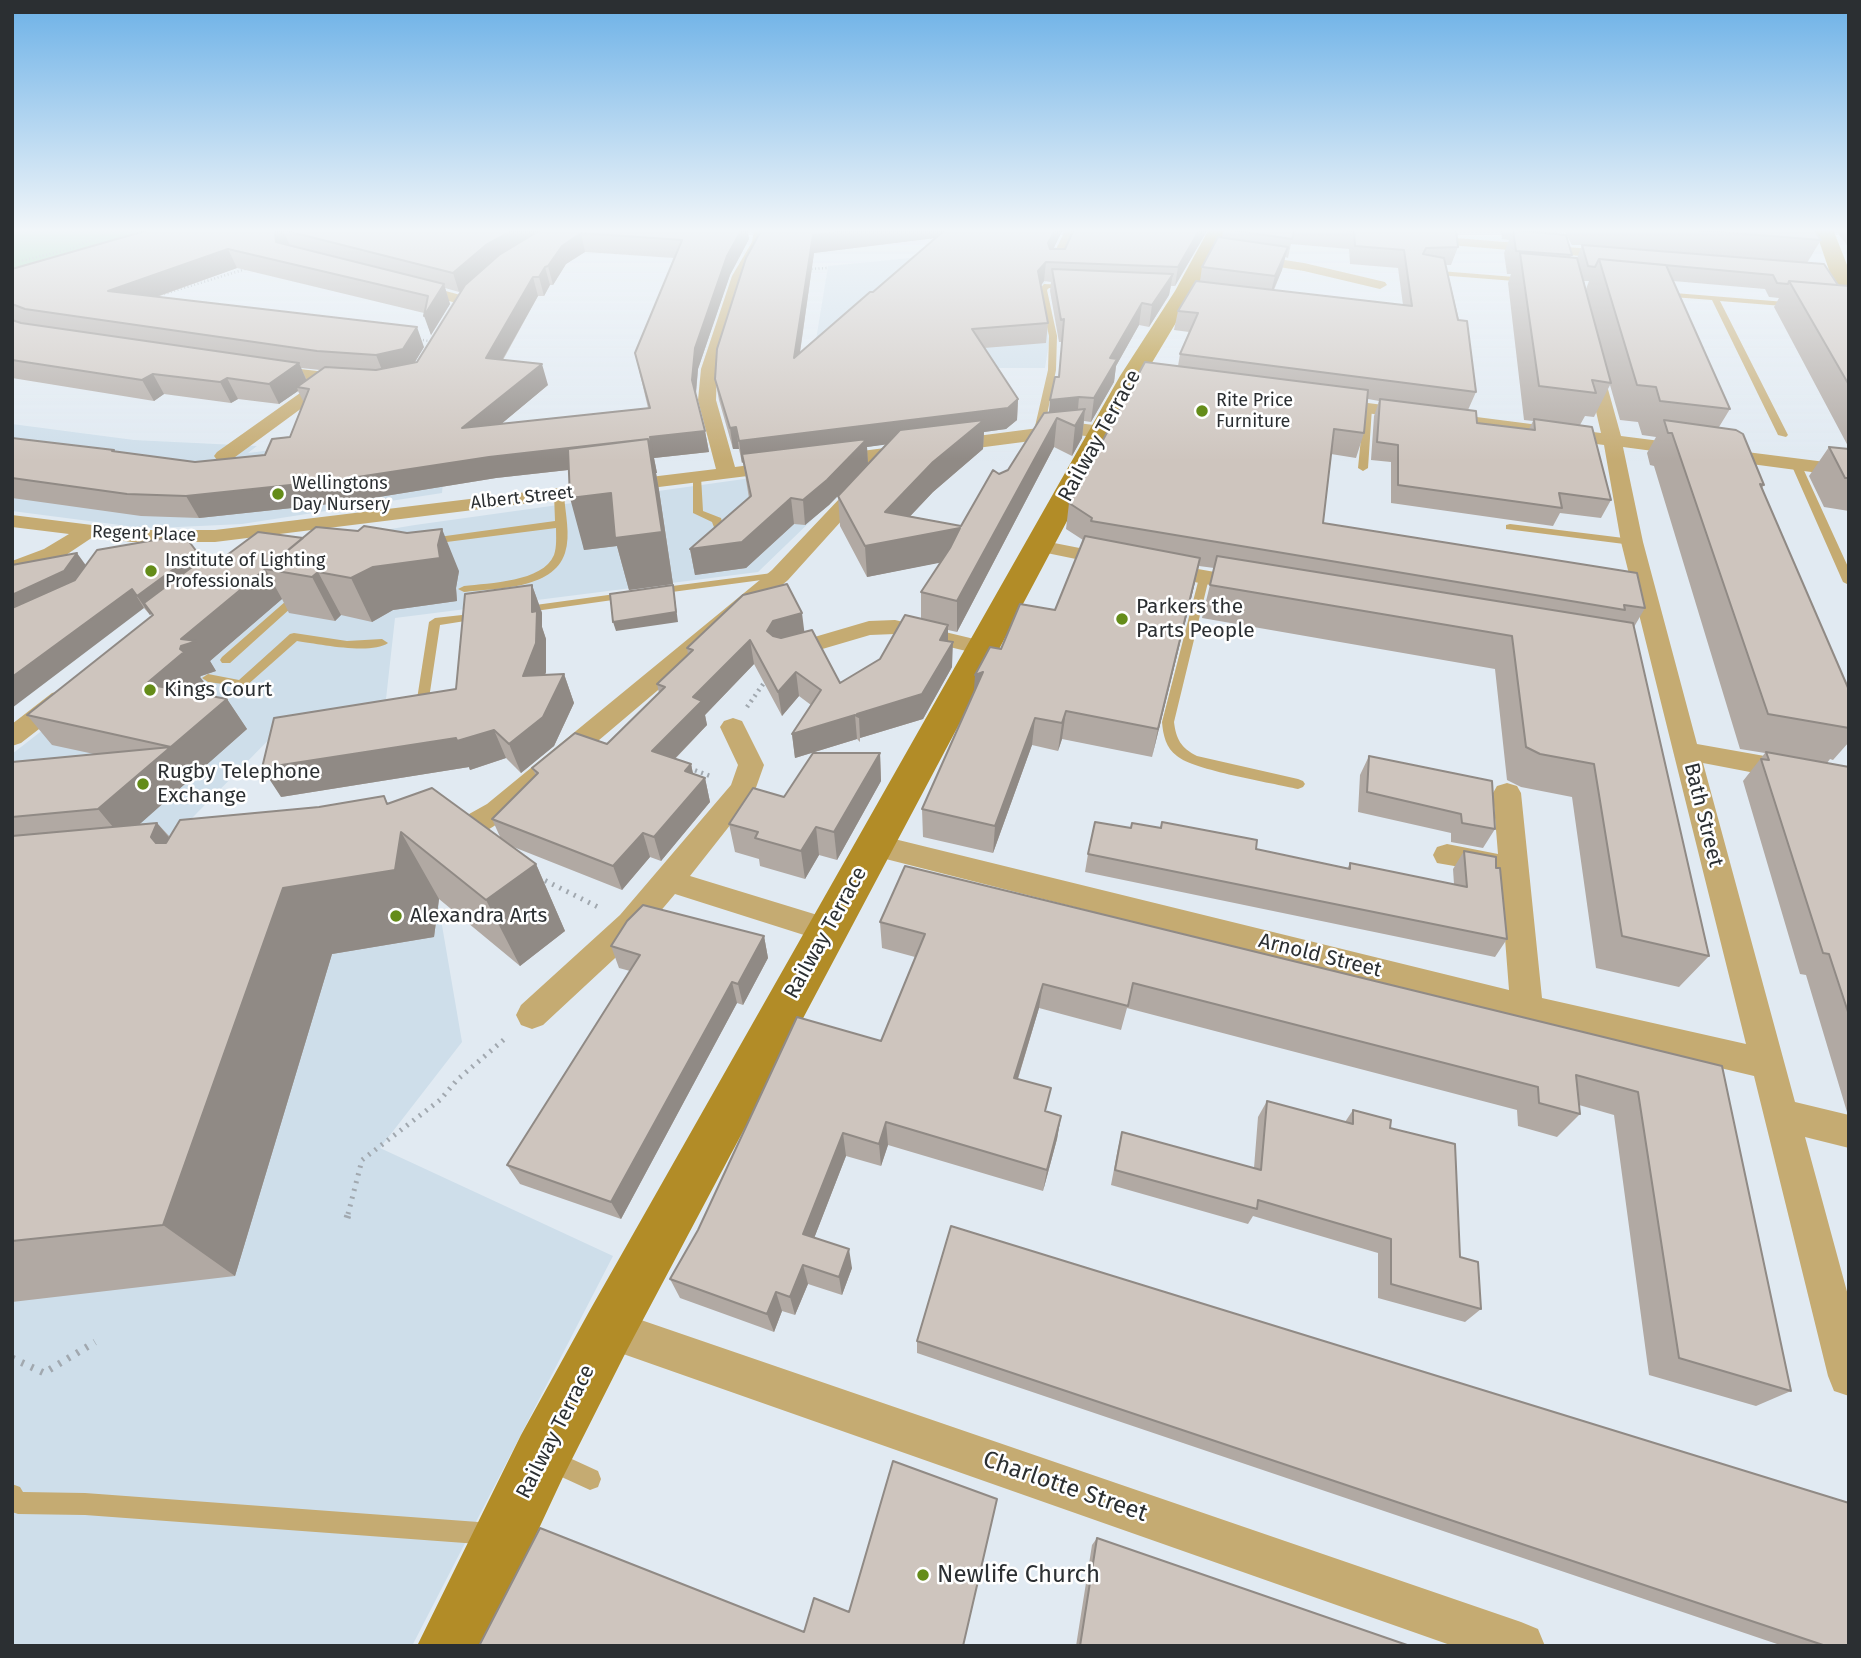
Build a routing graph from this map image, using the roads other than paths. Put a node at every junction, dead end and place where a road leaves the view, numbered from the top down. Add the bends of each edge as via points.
1 (461, 306) edge
2 (729, 306) edge
3 (1046, 306) edge
4 (1177, 306) edge
5 (1719, 306) edge
6 (1586, 337) edge
7 (438, 343) edge
8 (256, 368) edge
9 (332, 379) junction
10 (366, 382) edge
11 (1316, 401) edge
12 (1368, 408) junction
13 (1103, 432) junction
14 (1783, 435) dead end
15 (1612, 438) junction
16 (1035, 441) junction
17 (892, 453) junction
18 (224, 456) edge
19 (1796, 464) junction
20 (1363, 468) dead end
21 (1849, 471) edge
22 (727, 473) junction
23 (696, 477) junction
24 (559, 494) junction
25 (12, 521) edge
26 (559, 524) junction
27 (276, 527) junction
28 (1510, 527) dead end
29 (719, 528) edge
30 (87, 532) junction
31 (431, 541) edge
32 (1632, 542) junction
33 (1039, 546) junction
34 (246, 554) edge
35 (12, 568) edge
36 (780, 575) junction
37 (1204, 578) junction
38 (1849, 582) edge
39 (305, 589) edge
40 (464, 589) dead end
41 (1271, 589) edge
42 (504, 612) edge
43 (490, 614) edge
44 (382, 643) dead end
45 (983, 648) junction
46 (1633, 650) edge
47 (785, 653) edge
48 (1662, 654) junction
49 (226, 660) dead end
50 (208, 678) dead end
51 (78, 685) edge
52 (420, 715) edge
53 (733, 727) road end
54 (12, 737) edge
55 (1686, 751) junction
56 (1849, 781) edge
57 (1297, 784) dead end
58 (1507, 793) dead end
59 (432, 845) edge
60 (874, 845) junction
61 (1447, 855) dead end
62 (1514, 868) junction
63 (669, 881) junction
64 (827, 930) junction
65 (1527, 1008) junction
66 (532, 1015) road end
67 (1766, 1064) junction
68 (1781, 1115) junction
69 (1849, 1132) edge
70 (609, 1329) junction
71 (1849, 1376) edge
72 (542, 1456) junction
73 (590, 1479) dead end
74 (12, 1495) edge
75 (504, 1535) junction
76 (450, 1646) edge
77 (1521, 1646) edge

1 - 7 street
2 - 22 street via 709,369 707,400
3 - 16 lane via 1053,337 1052,370
4 - 13 street, Railway Terrace
5 - 14 lane
6 - 15 street, Bath Street
8 - 9 street
9 - 10 street
9 - 18 street
11 - 12 street
12 - 15 street
12 - 20 lane
13 - 16 street, Albert Street via 1077,429
13 - 33 street, Railway Terrace
15 - 19 street
15 - 32 street, Bath Street
16 - 17 street, Albert Street
17 - 22 street, Albert Street
17 - 36 street
19 - 21 street
19 - 38 lane
22 - 23 street, Albert Street
23 - 24 street, Albert Street
23 - 29 lane via 698,513 717,520
24 - 26 lane
24 - 27 street, Albert Street via 376,521
25 - 30 street, Regent Place
26 - 31 lane
26 - 40 lane via 559,553 545,571 533,579
27 - 30 street, Regent Place via 215,536 128,540
27 - 34 street
28 - 32 lane
30 - 35 street via 52,554
32 - 48 street, Bath Street
33 - 37 street
33 - 45 street, Railway Terrace
36 - 42 lane
36 - 59 street via 497,811
37 - 41 street
37 - 57 lane via 1168,722 1169,738 1183,756 1193,760
39 - 49 lane
43 - 52 lane via 435,622
44 - 50 lane via 347,645 294,637 241,684
45 - 47 street via 895,627 869,628
45 - 60 street, Railway Terrace
46 - 48 street
48 - 55 street, Bath Street
51 - 54 street
53 - 63 street via 751,765 743,789
55 - 56 street
55 - 67 street, Bath Street
58 - 62 street
60 - 64 street, Railway Terrace
60 - 65 street, Arnold Street
61 - 62 street
62 - 65 street
63 - 64 street
63 - 66 street via 631,924
64 - 70 street, Railway Terrace
65 - 67 street, Arnold Street
67 - 68 street, Bath Street
68 - 69 street
68 - 71 street, Bath Street
70 - 72 street, Railway Terrace
70 - 77 street, Charlotte Street
72 - 73 lane
72 - 75 street, Railway Terrace
74 - 75 lane via 18,1503
75 - 76 street, Railway Terrace

